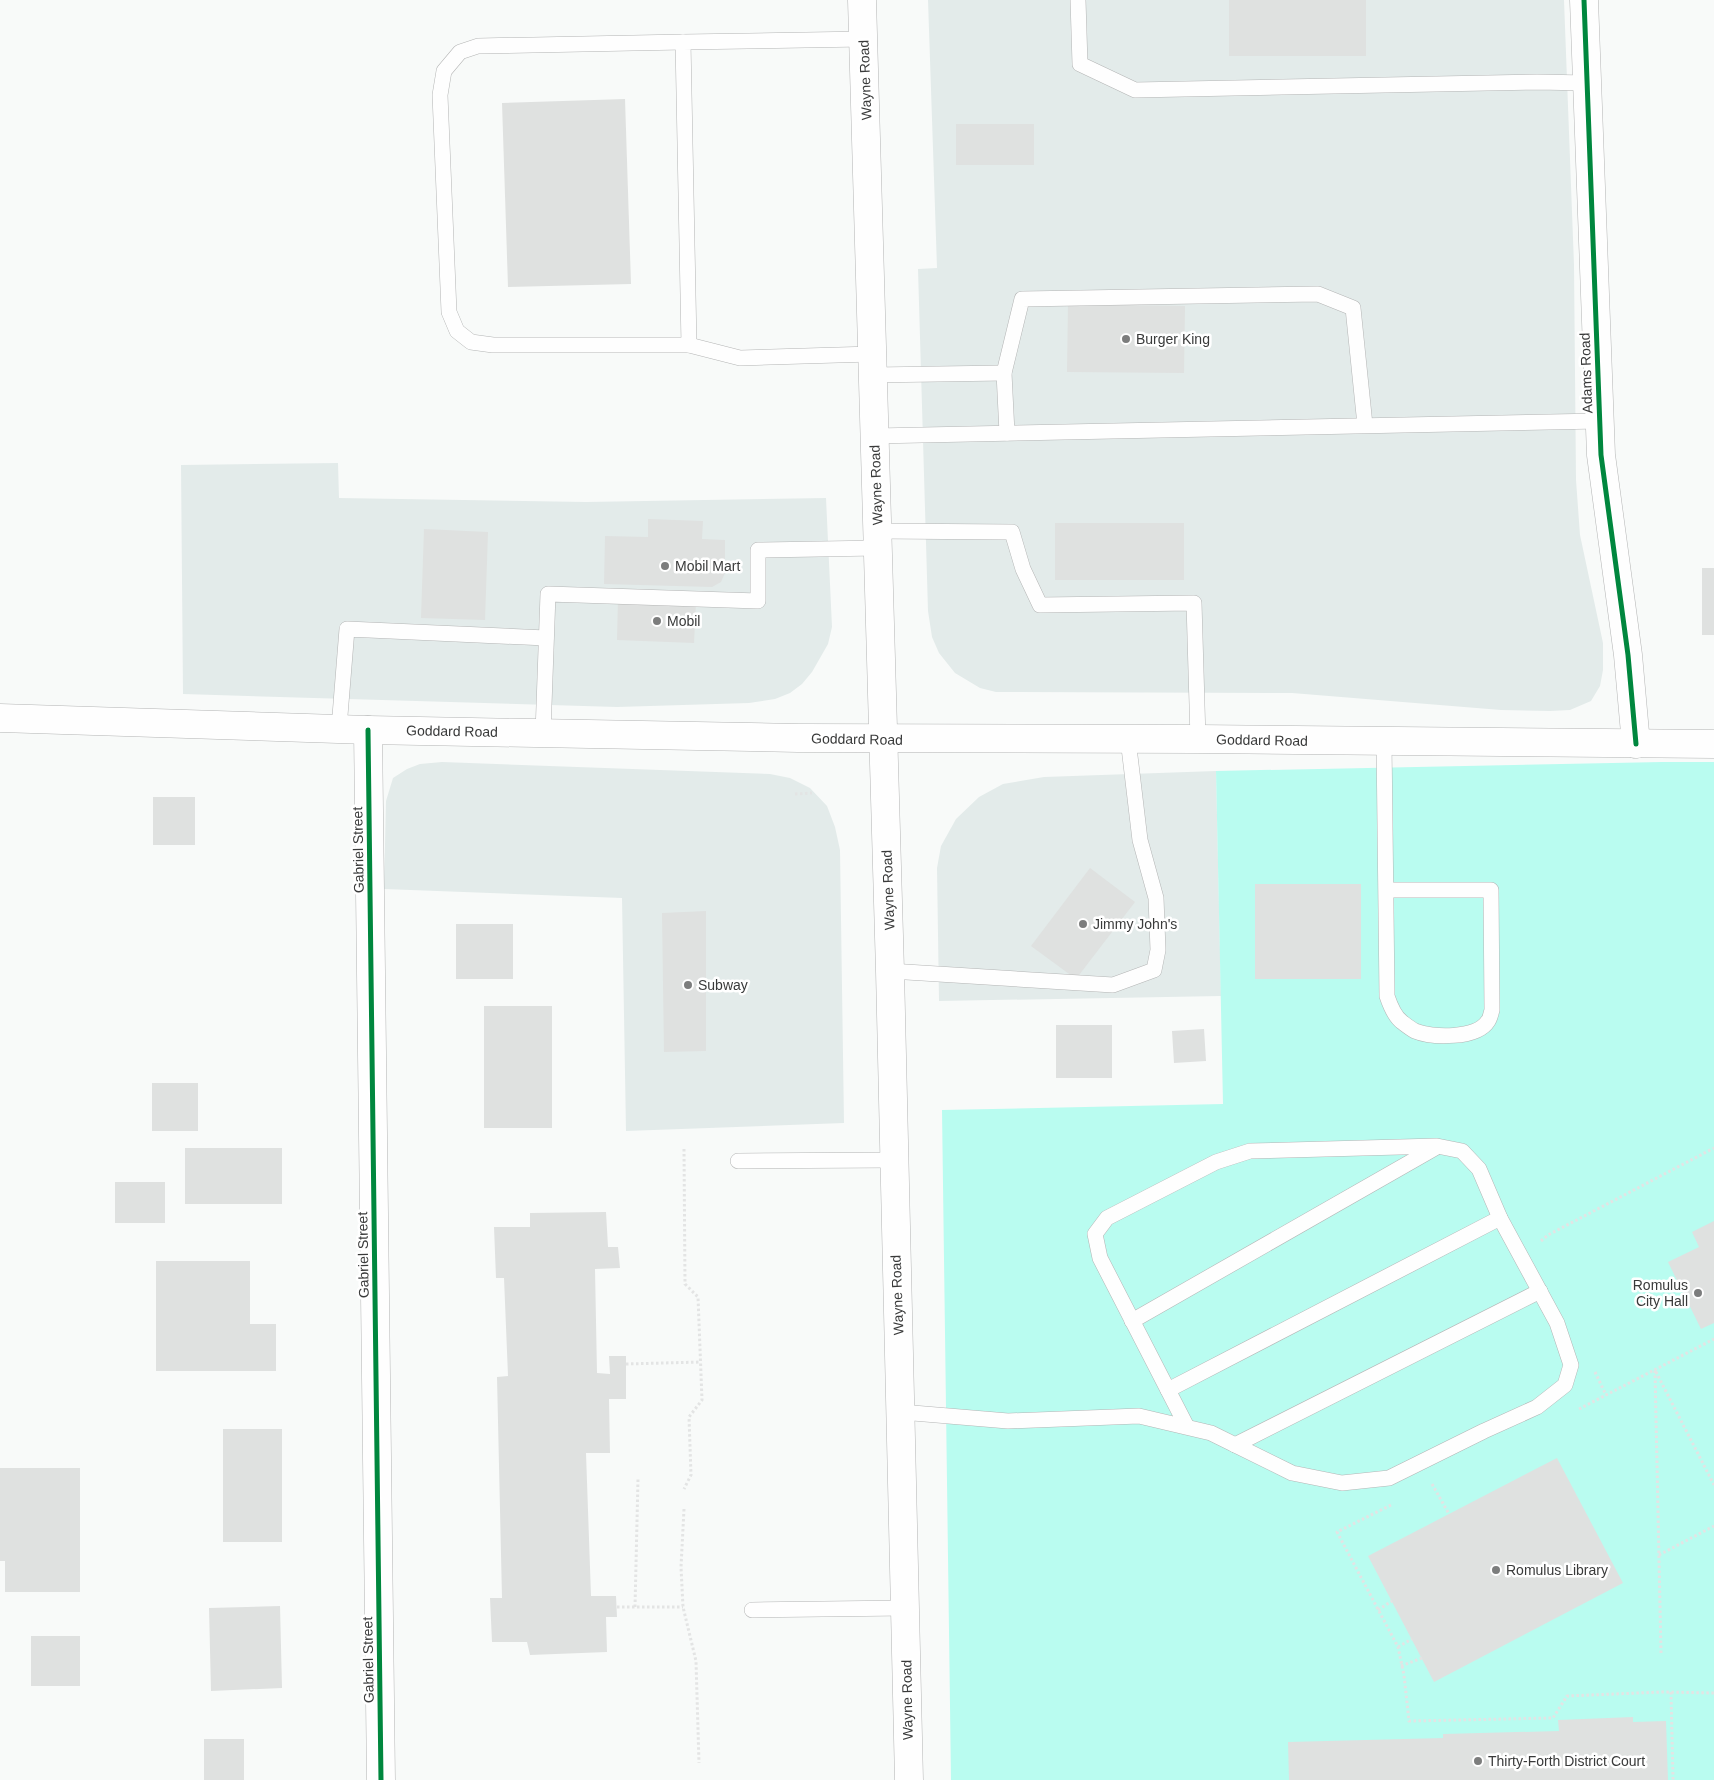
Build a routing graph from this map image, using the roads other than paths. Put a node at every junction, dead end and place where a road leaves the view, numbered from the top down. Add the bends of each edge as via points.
1 (862, 0) edge
2 (1078, 0) edge
3 (1584, 0) edge
4 (864, 39) junction
5 (683, 42) junction
6 (1587, 83) junction
7 (689, 345) junction
8 (873, 364) junction
9 (1004, 373) junction
10 (1600, 421) junction
11 (1365, 425) junction
12 (1007, 433) junction
13 (875, 436) junction
14 (878, 540) junction
15 (546, 638) junction
16 (0, 718) edge
17 (339, 728) junction
18 (368, 730) junction
19 (544, 733) junction
20 (884, 739) junction
21 (1128, 739) junction
22 (1198, 739) junction
23 (1384, 741) junction
24 (1636, 744) junction
25 (1714, 744) edge
26 (1387, 890) junction
27 (890, 971) junction
28 (1437, 1146) junction
29 (894, 1160) junction
30 (738, 1161) dead end
31 (1500, 1218) junction
32 (1540, 1291) junction
33 (1132, 1321) junction
34 (1168, 1390) junction
35 (900, 1412) junction
36 (1187, 1427) junction
37 (1235, 1446) junction
38 (905, 1608) junction
39 (752, 1610) dead end
40 (381, 1780) edge
41 (909, 1780) edge

1 - 4 main road, Wayne Road
2 - 6 lane via 1080,64 1135,90
3 - 6 main road, Adams Road
4 - 5 lane
4 - 8 main road, Wayne Road
5 - 7 lane
5 - 7 lane via 478,46 460,52 444,71 440,95 449,312 456,331 471,342 493,345
6 - 10 main road, Adams Road
7 - 8 lane via 740,358
8 - 9 lane
8 - 13 main road, Wayne Road
9 - 11 lane via 1022,299 1318,294 1352,308
9 - 12 lane
10 - 11 lane
10 - 24 main road, Adams Road via 1601,455 1628,655
11 - 12 lane
12 - 13 lane
13 - 14 main road, Wayne Road
14 - 15 lane via 758,550 758,600 548,594
14 - 20 main road, Wayne Road
14 - 22 lane via 1012,532 1023,569 1040,604 1194,603
15 - 17 lane via 347,629
15 - 19 lane
16 - 17 main road, Goddard Road
17 - 18 main road, Goddard Road
18 - 19 main road, Goddard Road
18 - 40 main road, Gabriel Street
19 - 20 main road, Goddard Road
20 - 21 main road, Goddard Road
20 - 27 main road, Wayne Road
21 - 22 main road, Goddard Road
21 - 27 lane via 1140,840 1156,898 1158,950 1154,970 1114,985
22 - 23 main road, Goddard Road
23 - 24 main road, Goddard Road
23 - 26 lane
24 - 25 main road, Goddard Road
26 - 26 lane via 1387,996 1400,1021 1416,1031 1438,1036 1478,1030 1488,1022 1492,1010 1491,890
27 - 29 main road, Wayne Road
28 - 31 lane via 1462,1151 1478,1168
28 - 33 lane
28 - 33 lane via 1250,1151 1216,1162 1107,1218 1095,1234 1100,1258
29 - 30 lane
29 - 35 main road, Wayne Road
31 - 32 lane
31 - 34 lane
32 - 37 lane
32 - 37 lane via 1557,1323 1571,1365 1565,1385 1537,1407 1389,1478 1342,1483 1292,1473
33 - 34 lane
34 - 36 lane
35 - 36 lane via 1008,1421 1139,1416
35 - 38 main road, Wayne Road
36 - 37 lane via 1210,1433
38 - 39 lane
38 - 41 main road, Wayne Road

